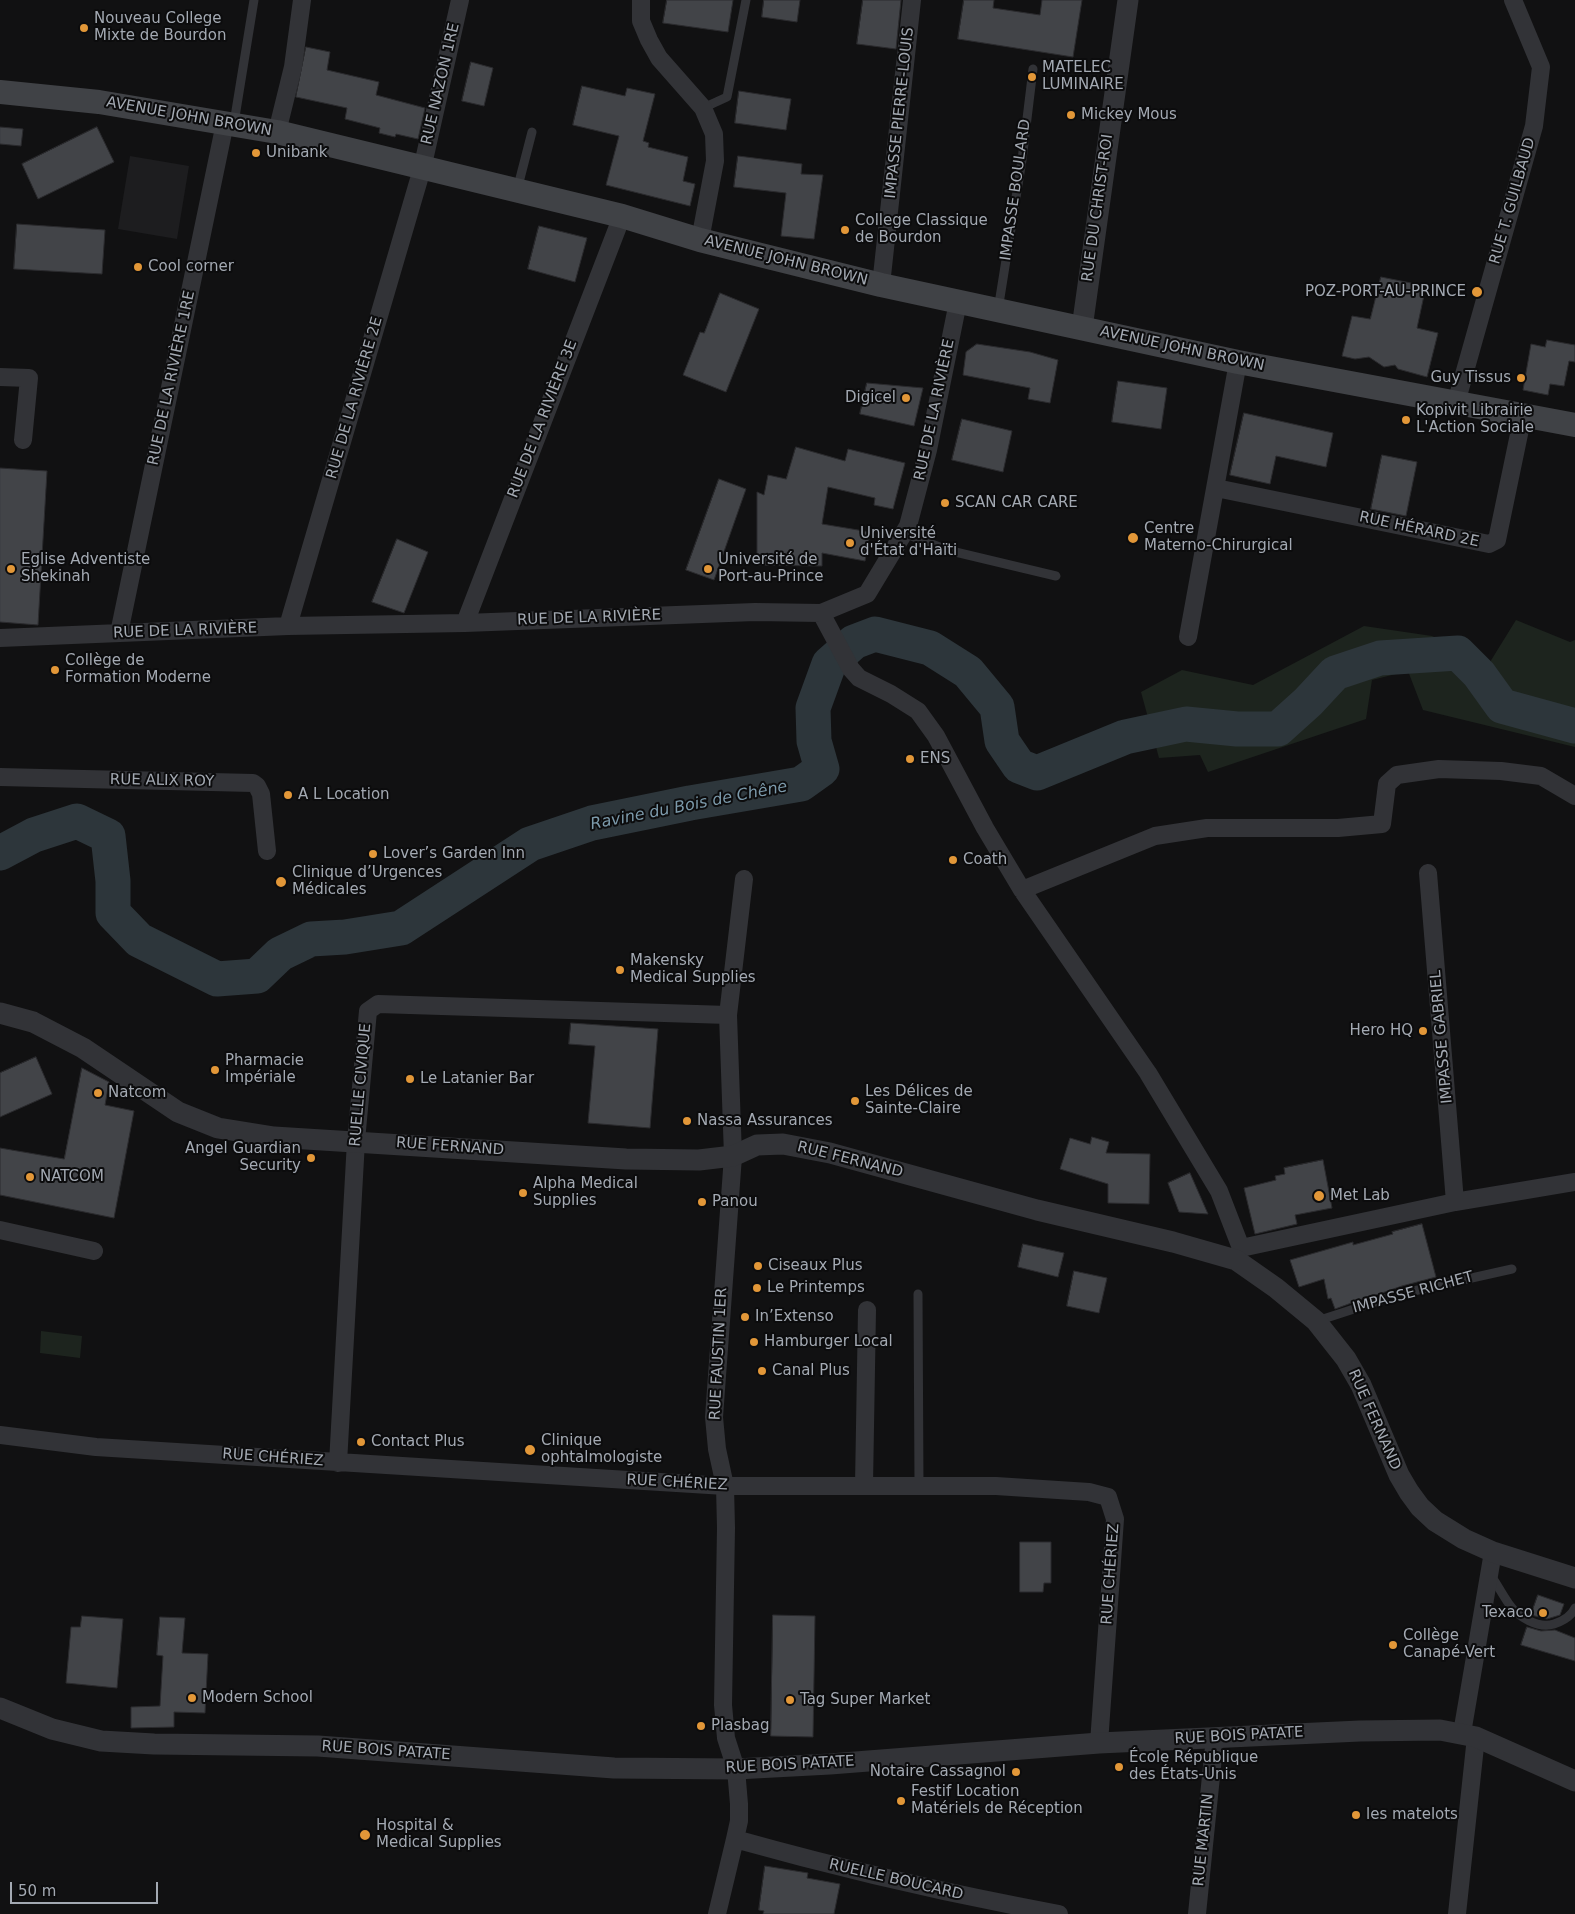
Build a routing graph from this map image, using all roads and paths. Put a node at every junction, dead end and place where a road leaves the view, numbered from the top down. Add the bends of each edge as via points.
1 (254, 0) edge
2 (302, 0) edge
3 (460, 0) edge
4 (641, 0) edge
5 (746, 0) edge
6 (912, 0) edge
7 (1128, 0) edge
8 (1513, 0) edge
9 (1033, 69) dead end
10 (4, 92) edge
11 (704, 108) junction
12 (230, 124) junction
13 (277, 132) junction
14 (532, 132) dead end
15 (422, 168) junction
16 (517, 190) junction
17 (622, 216) junction
18 (700, 240) junction
19 (881, 285) junction
20 (958, 302) junction
21 (998, 310) junction
22 (1082, 328) junction
23 (1238, 362) junction
24 (0, 377) edge
25 (1456, 403) junction
26 (1523, 416) junction
27 (1575, 425) edge
28 (23, 440) dead end
29 (1216, 488) junction
30 (904, 533) junction
31 (1056, 576) dead end
32 (821, 613) junction
33 (465, 622) junction
34 (288, 626) junction
35 (119, 633) junction
36 (0, 638) edge
37 (1188, 638) dead end
38 (0, 777) edge
39 (1575, 796) edge
40 (267, 851) dead end
41 (1428, 873) dead end
42 (744, 879) dead end
43 (1022, 890) junction
44 (0, 1013) edge
45 (728, 1015) junction
46 (356, 1141) junction
47 (733, 1156) junction
48 (1575, 1182) edge
49 (1455, 1202) junction
50 (0, 1230) edge
51 (94, 1251) dead end
52 (1238, 1254) junction
53 (1512, 1269) dead end
54 (918, 1294) dead end
55 (867, 1310) dead end
56 (1316, 1321) junction
57 (0, 1435) edge
58 (338, 1462) junction
59 (864, 1485) junction
60 (725, 1486) junction
61 (919, 1486) junction
62 (1490, 1562) junction
63 (1575, 1578) edge
64 (1575, 1608) edge
65 (0, 1708) edge
66 (1469, 1735) junction
67 (1215, 1737) junction
68 (1099, 1743) junction
69 (736, 1769) junction
70 (1575, 1781) edge
71 (736, 1839) junction
72 (717, 1914) edge
73 (1059, 1914) edge
74 (1197, 1914) edge
75 (1457, 1914) edge

1 - 12 lane
2 - 13 street via 293,67
3 - 15 street, RUE NAZON 1RE
4 - 11 street via 641,21 659,58
5 - 11 lane via 727,97
6 - 19 street, IMPASSE PIERRE-LOUIS
7 - 22 street, RUE DU CHRIST-ROI
8 - 25 street, RUE T. GUILBAUD via 1541,67 1534,126
9 - 21 lane, IMPASSE BOULARD
10 - 12 main road, AVENUE JOHN BROWN via 99,102
11 - 18 street via 714,134 715,161
12 - 13 main road, AVENUE JOHN BROWN
12 - 35 street, RUE DE LA RIVIÈRE 1RE
13 - 15 main road, AVENUE JOHN BROWN
14 - 16 lane
15 - 16 main road, AVENUE JOHN BROWN
15 - 34 street, RUE DE LA RIVIÈRE 2E
16 - 17 main road, AVENUE JOHN BROWN
17 - 18 main road, AVENUE JOHN BROWN
17 - 33 street, RUE DE LA RIVIÈRE 3E
18 - 19 main road, AVENUE JOHN BROWN
19 - 20 main road, AVENUE JOHN BROWN
20 - 21 main road, AVENUE JOHN BROWN
20 - 30 street, RUE DE LA RIVIÈRE via 928,450
21 - 22 main road, AVENUE JOHN BROWN
22 - 23 main road, AVENUE JOHN BROWN
23 - 25 main road, AVENUE JOHN BROWN
23 - 29 street
24 - 28 street via 29,378
25 - 26 main road, AVENUE JOHN BROWN
26 - 27 main road, AVENUE JOHN BROWN
26 - 29 street, RUE HÉRARD 2E via 1497,540 1489,544
29 - 37 street
30 - 31 lane via 947,550
30 - 32 street, RUE DE LA RIVIÈRE via 867,594
32 - 33 street, RUE DE LA RIVIÈRE
32 - 43 street via 851,670 859,678 918,711 936,736
33 - 34 street, RUE DE LA RIVIÈRE
34 - 35 street, RUE DE LA RIVIÈRE
35 - 36 street, RUE DE LA RIVIÈRE
38 - 40 street, RUE ALIX ROY via 253,783 261,794
39 - 43 street via 1541,776 1511,772 1440,769 1398,775 1387,784 1382,824 1338,828 1207,828 1155,836
41 - 49 street, IMPASSE GABRIEL
42 - 45 street, RUE FAUSTIN 1ER
43 - 52 street via 1148,1074 1219,1191
44 - 46 street, RUE FERNAND via 33,1022 83,1048 178,1112 218,1128 274,1137
45 - 46 street, RUELLE CIVIQUE via 378,1004 368,1011
45 - 47 street, RUE FAUSTIN 1ER
46 - 47 street, RUE FERNAND via 626,1159 699,1160
46 - 58 street, RUELLE CIVIQUE
47 - 52 street, RUE FERNAND via 757,1145 783,1144 1037,1210
47 - 60 street, RUE FAUSTIN 1ER via 714,1417
48 - 49 street
49 - 52 street
50 - 51 street
52 - 56 street, RUE FERNAND
53 - 56 lane, IMPASSE RICHET via 1400,1294
54 - 61 lane
55 - 59 street
56 - 62 street, RUE FERNAND via 1350,1366 1409,1492 1420,1507
57 - 58 street, RUE CHÉRIEZ via 96,1447
58 - 60 street, RUE CHÉRIEZ
59 - 60 street, RUE CHÉRIEZ
59 - 61 street, RUE CHÉRIEZ
60 - 69 street, RUE FAUSTIN 1ER via 723,1705 726,1738
61 - 68 street, RUE CHÉRIEZ via 996,1486 1089,1492 1108,1497 1115,1519
62 - 63 street, RUE FERNAND
62 - 64 lane via 1510,1605 1520,1616 1538,1625 1550,1626 1564,1621
62 - 66 street
65 - 69 street, RUE BOIS PATATE via 52,1729 102,1741 318,1746 614,1768
66 - 67 street, RUE BOIS PATATE via 1420,1730
66 - 70 street, RUE BOIS PATATE
66 - 75 street
67 - 68 street, RUE BOIS PATATE
67 - 74 street, RUE MARTIN
68 - 69 street, RUE BOIS PATATE
69 - 71 street, RUE FAUSTIN 1ER via 739,1821
71 - 72 street, RUE FAUSTIN 1ER
71 - 73 street, RUELLE BOUCARD via 978,1899

